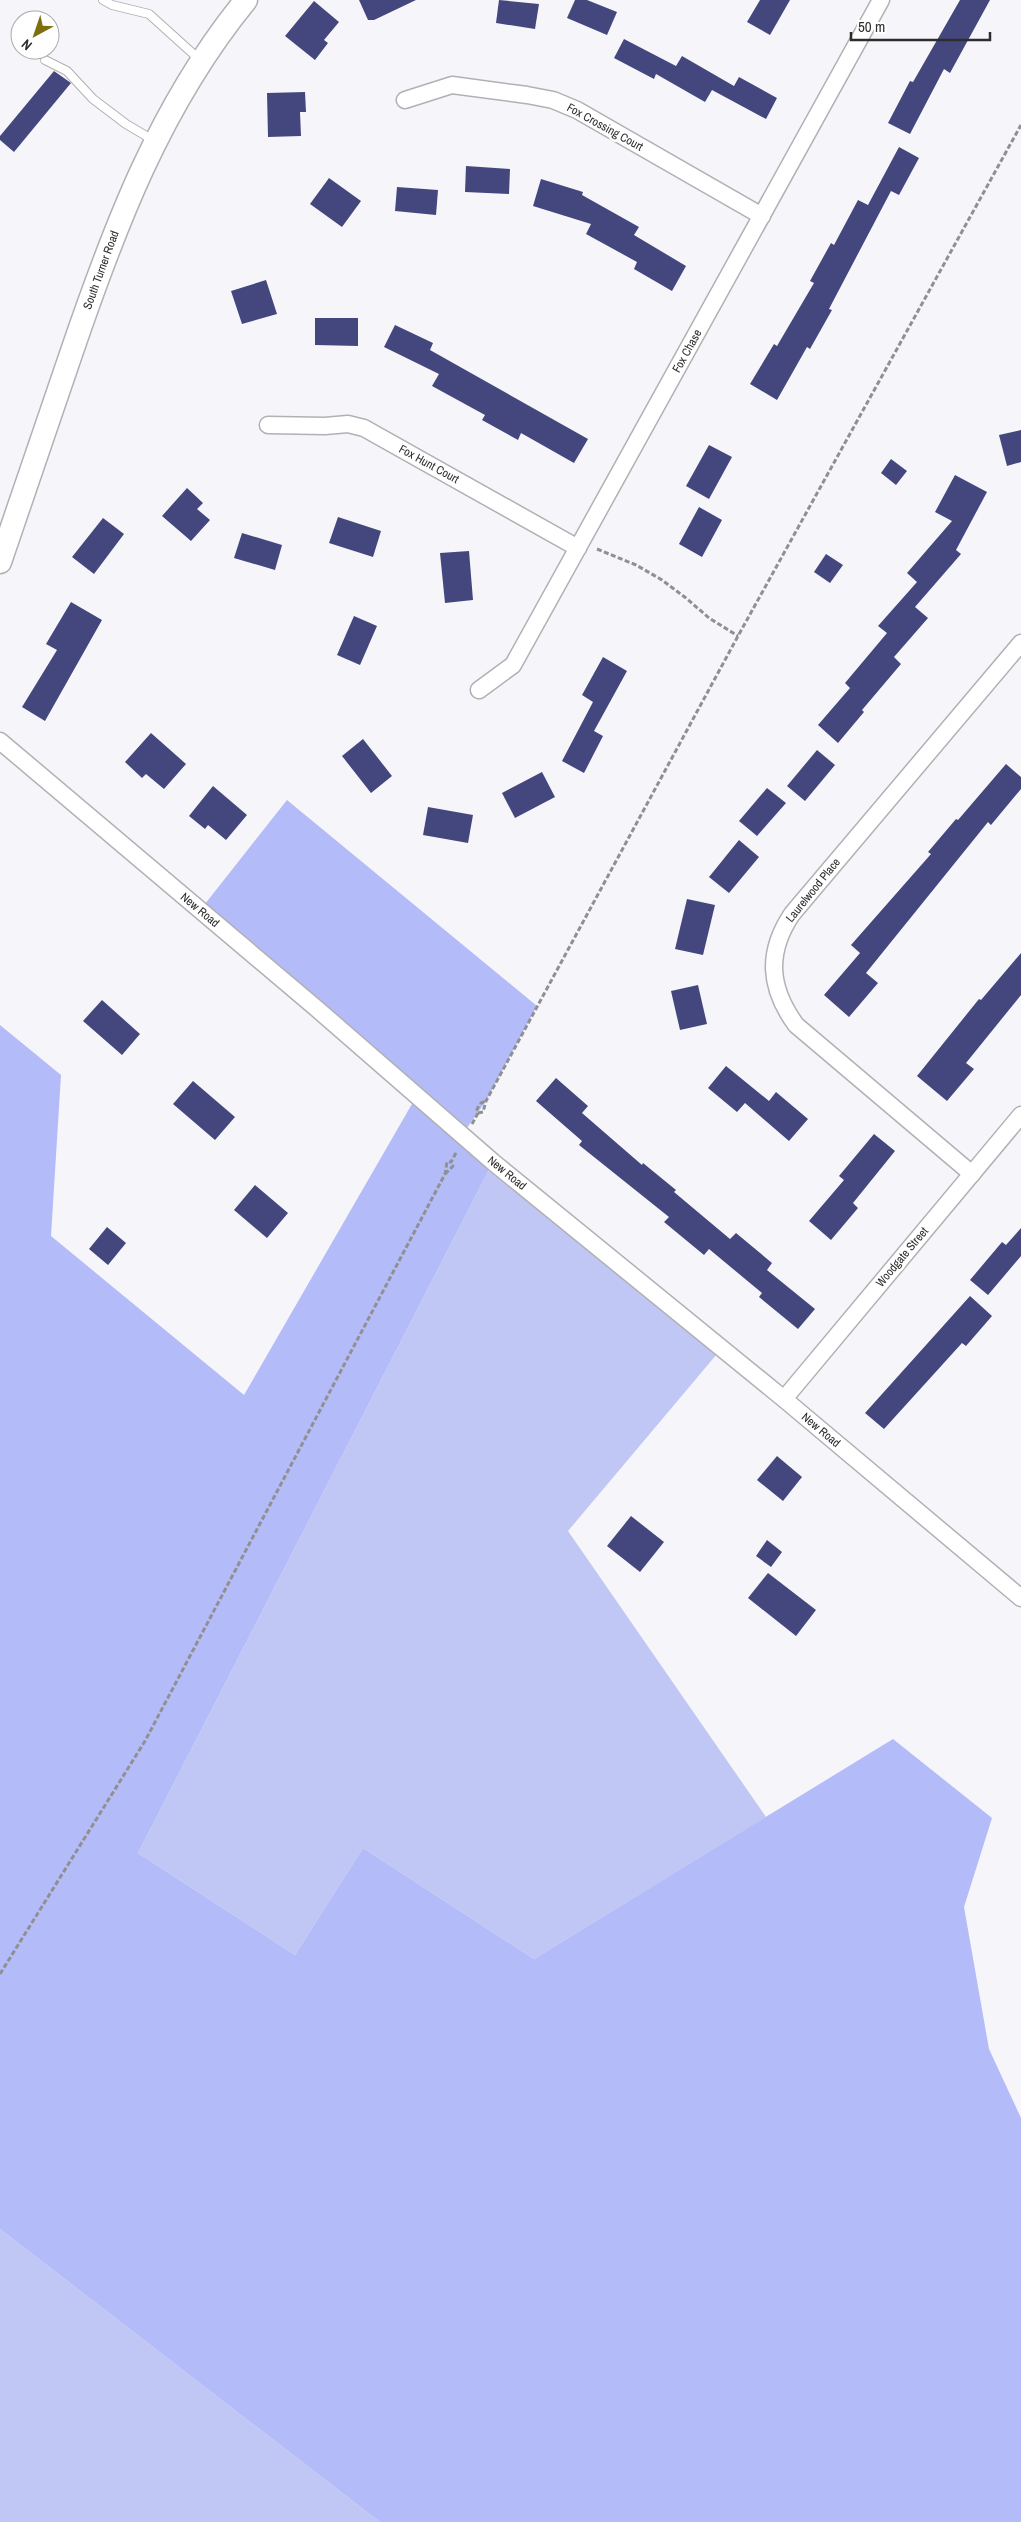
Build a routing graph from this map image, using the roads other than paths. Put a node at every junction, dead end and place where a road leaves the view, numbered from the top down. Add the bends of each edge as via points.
1 (103, 0) edge
2 (246, 0) edge
3 (881, 0) edge
4 (45, 60) dead end
5 (201, 62) junction
6 (406, 100) dead end
7 (155, 141) junction
8 (762, 216) junction
9 (268, 425) dead end
10 (580, 545) junction
11 (0, 562) edge
12 (1021, 643) edge
13 (479, 690) dead end
14 (0, 741) edge
15 (1021, 1116) edge
16 (972, 1174) junction
17 (784, 1399) junction
18 (1021, 1598) edge

1 - 5 lane via 149,14
2 - 5 street, South Turner Road
3 - 8 street, Fox Chase
4 - 7 lane via 67,71 93,99
5 - 7 street, South Turner Road
6 - 8 street, Fox Crossing Court via 452,85 553,100 577,110
7 - 11 street, South Turner Road via 108,248
8 - 10 street, Fox Chase
9 - 10 street, Fox Hunt Court via 348,424 364,428
10 - 13 street, Fox Chase via 513,665
12 - 16 street, Laurelwood Place via 792,914 777,944 773,964 776,987 784,1009 796,1025
14 - 17 street, New Road via 493,1162
15 - 16 street, Woodgate Street
16 - 17 street, Woodgate Street
17 - 18 street, New Road

